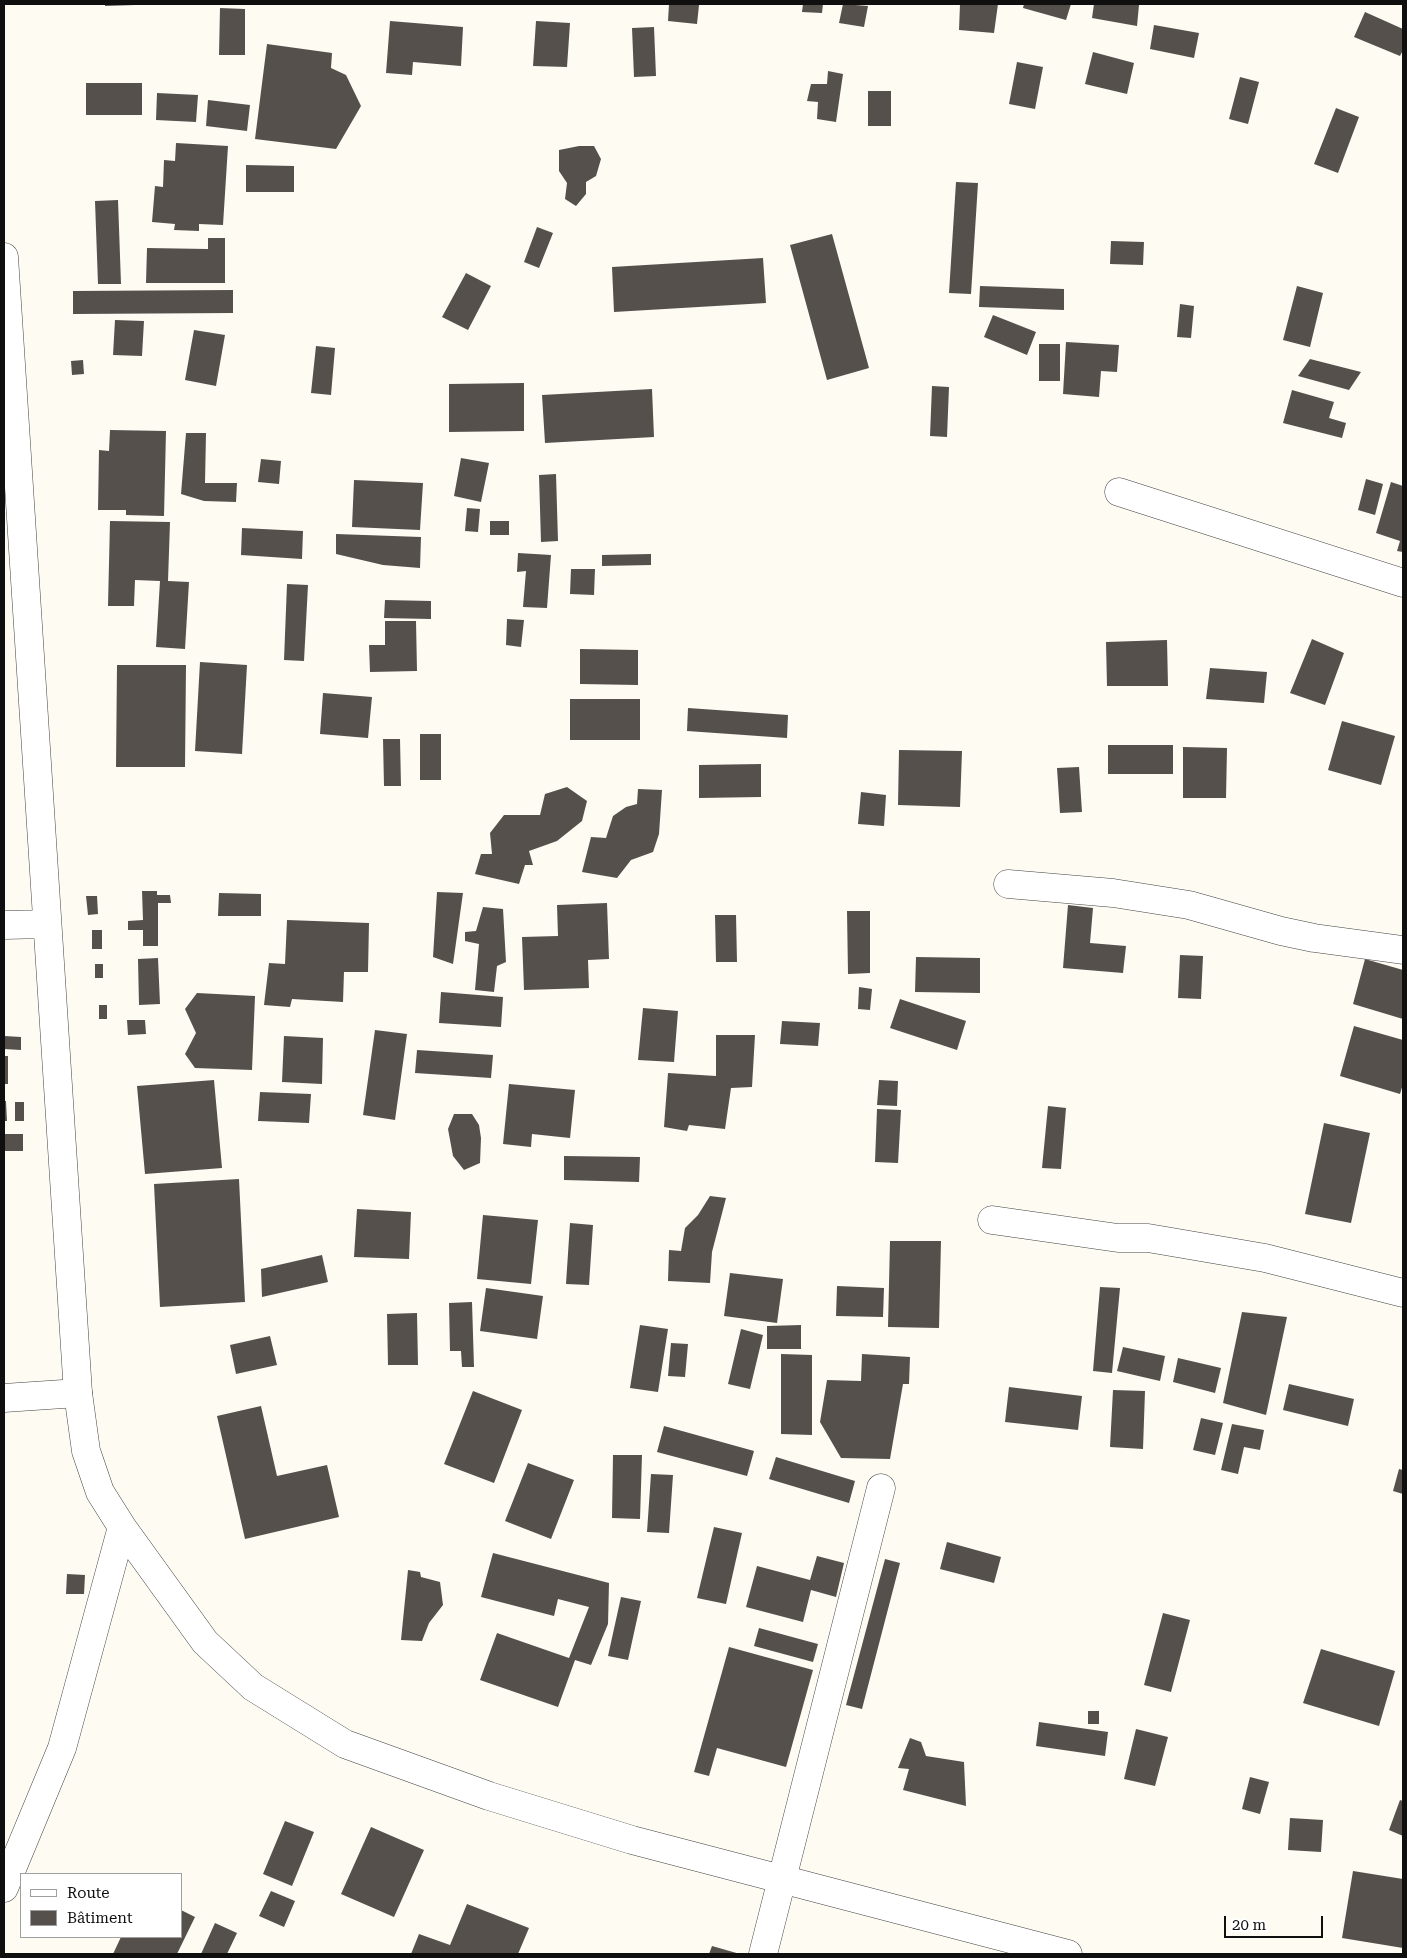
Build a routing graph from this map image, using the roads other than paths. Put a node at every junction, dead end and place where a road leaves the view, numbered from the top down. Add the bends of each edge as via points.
1 (4, 257) edge
2 (6, 330) edge
3 (1119, 492) dead end
4 (1403, 583) edge
5 (1008, 884) dead end
6 (47, 924) junction
7 (4, 925) edge
8 (1403, 950) edge
9 (992, 1220) dead end
10 (1403, 1293) edge
11 (78, 1393) junction
12 (4, 1398) edge
13 (881, 1488) dead end
14 (122, 1527) junction
15 (782, 1880) junction
16 (4, 1888) edge
17 (763, 1954) edge
18 (1068, 1954) edge

1 - 2 street
2 - 6 street
3 - 4 street
5 - 8 street via 1113,893 1180,904 1314,938
6 - 7 street
6 - 11 street
9 - 10 street via 1118,1238 1148,1238 1245,1255
11 - 12 street
11 - 14 street via 86,1451 100,1492
13 - 15 street
14 - 15 street via 205,1642 253,1687 345,1744 489,1796 632,1840
14 - 16 street via 62,1748
15 - 17 street
15 - 18 street

